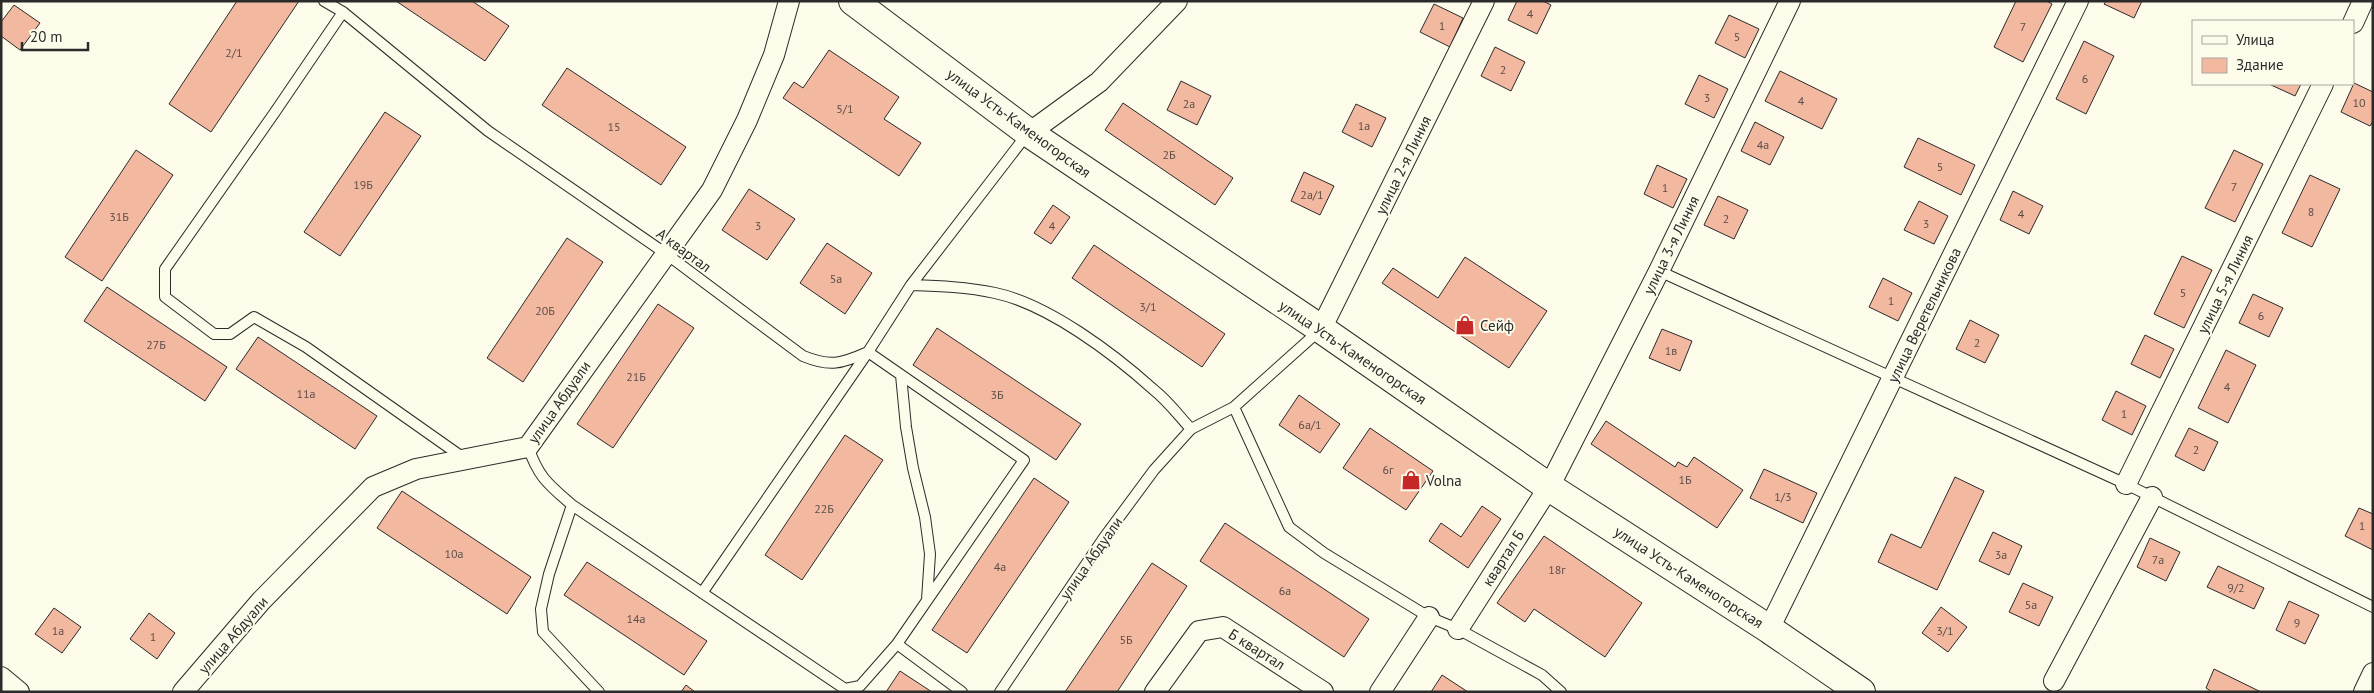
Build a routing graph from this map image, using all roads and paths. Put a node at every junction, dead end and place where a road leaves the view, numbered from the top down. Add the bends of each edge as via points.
1 (324, 1) edge
2 (789, 1) edge
3 (853, 1) edge
4 (1177, 1) edge
5 (1484, 1) edge
6 (1790, 1) edge
7 (2078, 1) edge
8 (2363, 1) edge
9 (343, 12) junction
10 (2354, 21) edge
11 (2323, 85) edge
12 (1029, 133) junction
13 (665, 253) junction
14 (1659, 270) junction
15 (911, 285) junction
16 (1321, 329) junction
17 (868, 352) junction
18 (901, 375) junction
19 (1893, 376) junction
20 (1234, 407) junction
21 (1191, 429) junction
22 (528, 447) junction
23 (464, 459) junction
24 (2126, 484) junction
25 (1549, 487) junction
26 (2152, 497) junction
27 (572, 505) junction
28 (702, 593) junction
29 (927, 600) junction
30 (2373, 607) edge
31 (1429, 617) junction
32 (1458, 628) junction
33 (1769, 628) junction
34 (897, 644) junction
35 (2373, 673) edge
36 (1, 677) edge
37 (2054, 681) dead end
38 (19, 692) edge
39 (183, 692) edge
40 (599, 692) edge
41 (962, 692) edge
42 (1000, 692) edge
43 (1155, 692) edge
44 (1323, 692) edge
45 (1380, 692) edge
46 (1561, 692) edge
47 (1860, 692) edge
48 (2364, 692) edge

1 - 9 lane, А квартал
2 - 13 street, улица Абдуали via 774,55 747,120 712,190
3 - 12 street, улица Усть-Каменогорская
4 - 12 street via 1099,82
5 - 16 street, улица 2-я Линия
6 - 14 street, улица 3-я Линия
7 - 19 street, улица Веретельникова
8 - 10 street
9 - 13 lane, А квартал via 488,131
9 - 23 lane via 164,269 165,297 214,334 230,334 254,317 306,347
11 - 24 street, улица 5-я Линия
12 - 15 lane
12 - 16 street, улица Усть-Каменогорская
13 - 17 lane, А квартал via 803,356 835,364
13 - 22 street, улица Абдуали
14 - 19 lane
14 - 25 street, улица 3-я Линия
15 - 17 lane
15 - 21 lane via 957,286 997,293 1041,310 1115,358 1156,391
16 - 20 lane
16 - 25 street, улица Усть-Каменогорская
17 - 18 lane
17 - 28 lane
18 - 29 lane via 906,427 930,554
18 - 29 lane via 1024,460
19 - 24 lane
19 - 33 street, улица Веретельникова
20 - 21 lane
20 - 31 lane via 1289,527 1324,553
21 - 42 lane, улица Абдуали via 1154,470 1103,539
22 - 23 street, улица Абдуали
22 - 27 lane via 542,478
23 - 39 street, улица Абдуали via 416,468 373,487 261,601
24 - 26 lane
25 - 32 street, квартал Б
25 - 33 street, улица Усть-Каменогорская
26 - 30 lane
26 - 37 street
27 - 28 lane
27 - 40 lane via 541,609 543,632
28 - 34 lane via 845,689 860,686
29 - 34 lane
31 - 32 lane
31 - 45 street
32 - 46 lane via 1542,675
33 - 47 street, улица Усть-Каменогорская
34 - 41 lane
35 - 48 street
36 - 38 street
43 - 44 street, Б квартал via 1199,631 1223,627

